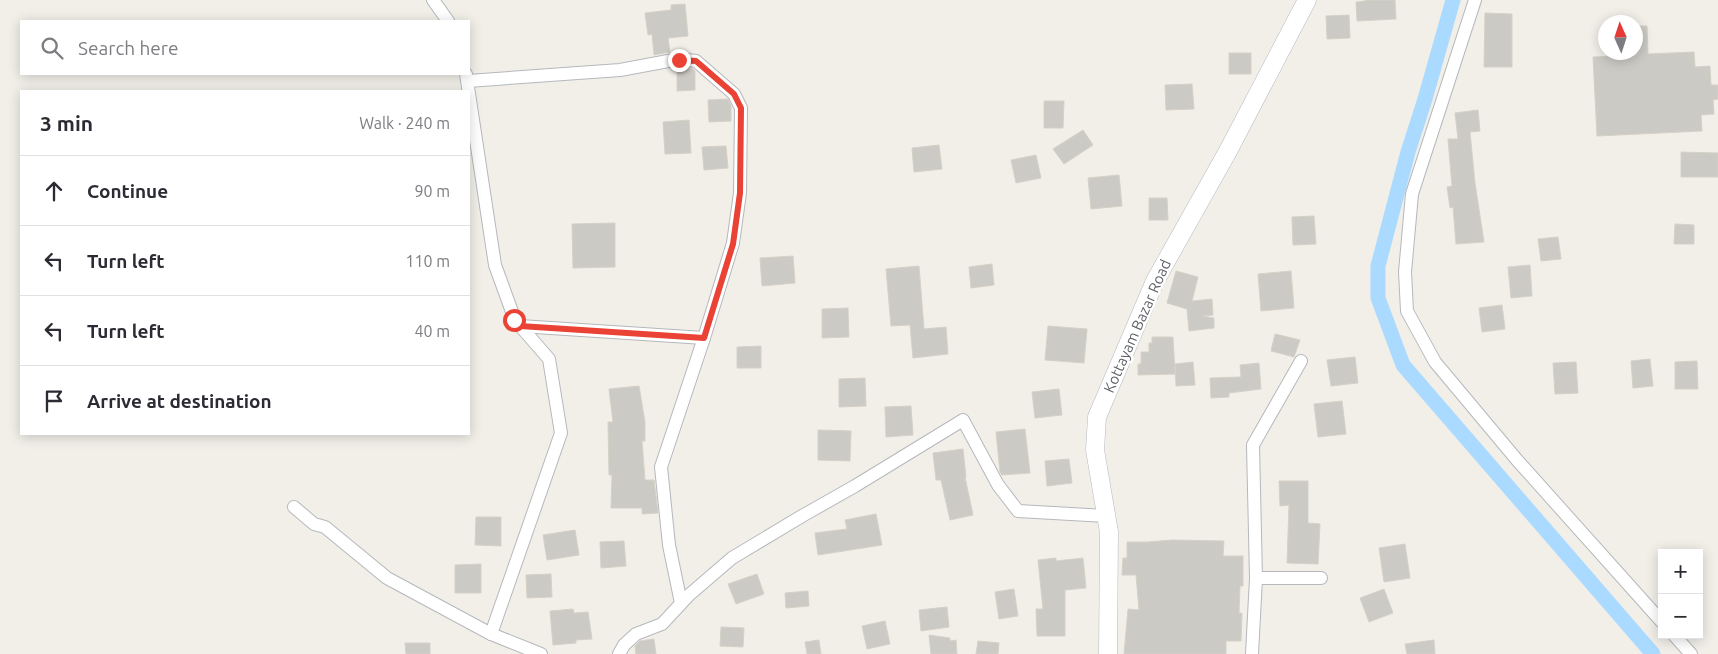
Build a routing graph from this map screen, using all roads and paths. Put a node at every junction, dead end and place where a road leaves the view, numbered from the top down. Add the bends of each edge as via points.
1 (433, 0) edge
2 (1307, 0) edge
3 (1475, 0) edge
4 (447, 20) edge
5 (467, 77) edge
6 (469, 90) edge
7 (470, 97) edge
8 (520, 326) junction
9 (704, 338) junction
10 (1301, 361) dead end
11 (294, 507) dead end
12 (1106, 516) junction
13 (1256, 578) junction
14 (1321, 578) dead end
15 (681, 603) junction
16 (1658, 618) edge
17 (491, 634) junction
18 (1678, 639) edge
19 (541, 654) edge
20 (619, 654) edge
21 (1108, 654) edge
22 (1252, 654) edge
23 (1691, 654) edge

1 - 4 street
2 - 12 main road, Kottayam Bazar Road via 1228,151 1154,281 1097,417 1095,450
3 - 16 street via 1412,194 1405,272 1407,311 1435,362 1517,460
5 - 6 street
5 - 9 street via 620,70 679,60 696,61 734,94 741,108 740,193 733,244
7 - 8 street via 495,265 514,320
8 - 9 street
8 - 17 street via 550,359 561,433
9 - 15 street via 662,467 669,545
10 - 13 street via 1253,445
11 - 17 street via 387,578
12 - 15 street via 1018,511 998,484 963,420 732,558
12 - 21 main road, Kottayam Bazar Road via 1109,532
13 - 14 street
13 - 22 street
15 - 20 street via 662,624 636,634
17 - 19 street
18 - 23 street

